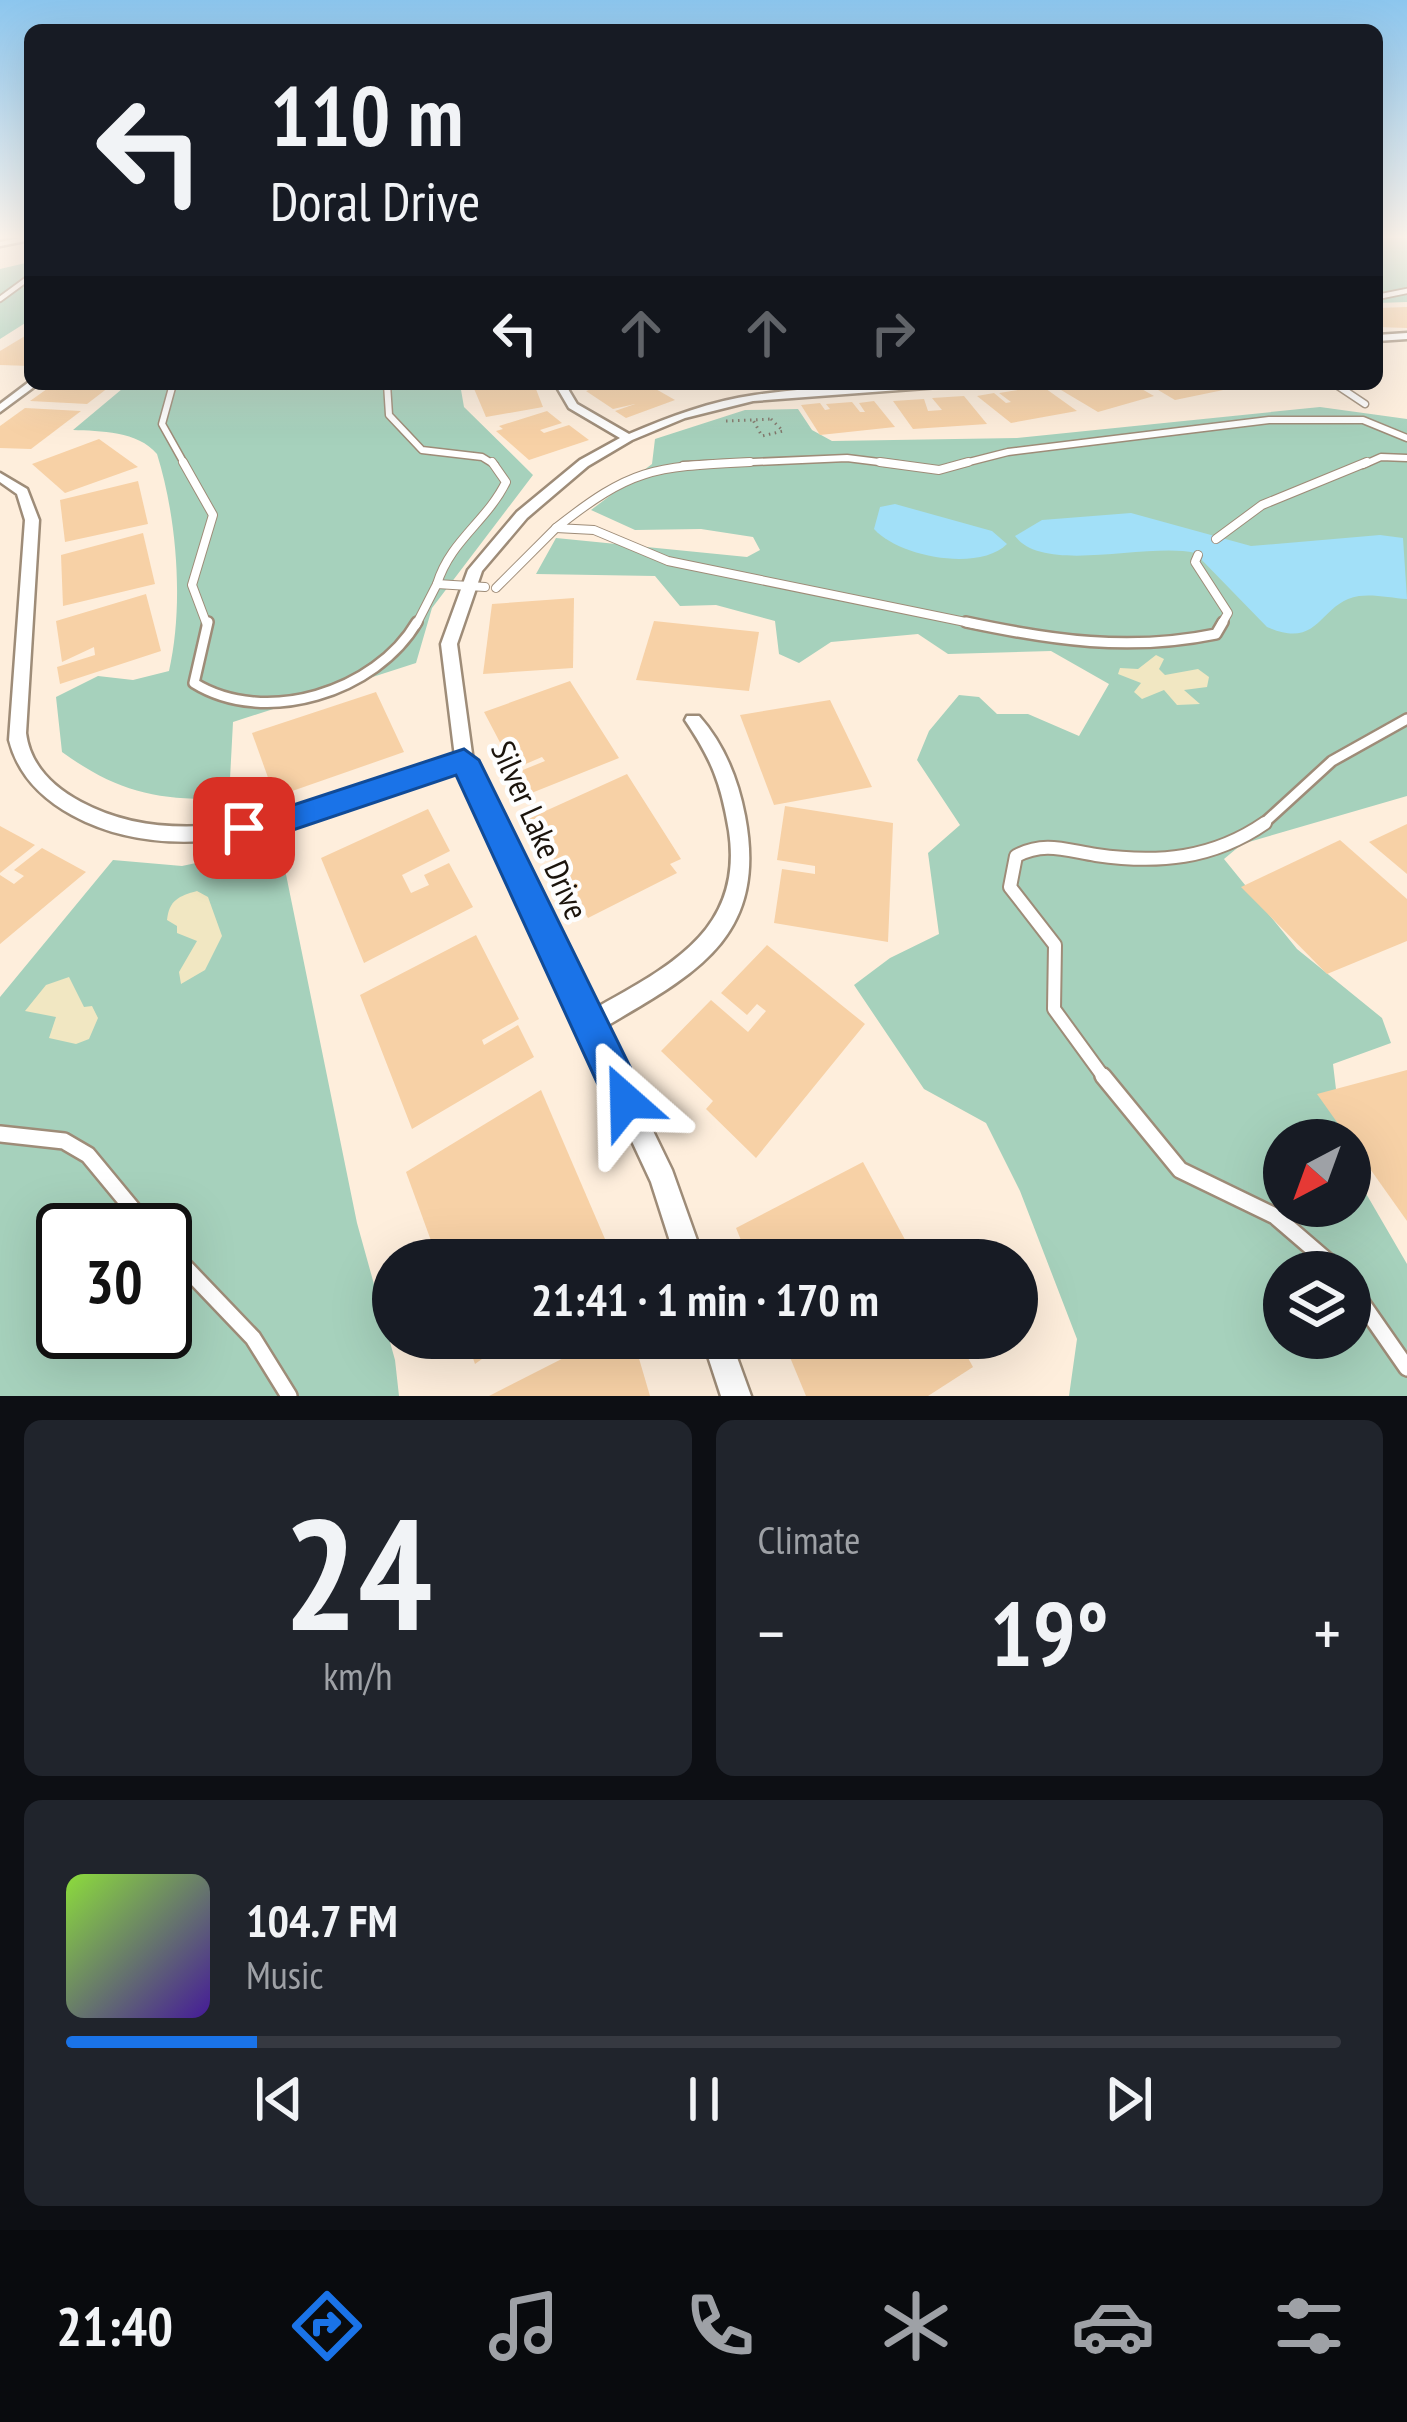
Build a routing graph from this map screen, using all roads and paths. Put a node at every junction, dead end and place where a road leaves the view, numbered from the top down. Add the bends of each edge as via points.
1 (25, 390) edge
2 (171, 390) edge
3 (387, 390) edge
4 (564, 390) edge
5 (860, 390) edge
6 (1344, 390) edge
7 (1365, 404) dead end
8 (0, 409) edge
9 (698, 412) junction
10 (753, 419) junction
11 (628, 438) junction
12 (1407, 438) edge
13 (1407, 458) edge
14 (0, 477) edge
15 (556, 528) junction
16 (1216, 539) dead end
17 (1198, 555) dead end
18 (437, 584) junction
19 (483, 588) junction
20 (1407, 719) edge
21 (693, 720) dead end
22 (464, 760) junction
23 (590, 1023) junction
24 (0, 1134) edge
25 (128, 1203) edge
26 (683, 1239) edge
27 (1316, 1251) edge
28 (192, 1274) edge
29 (1371, 1316) edge
30 (723, 1359) edge
31 (1407, 1368) edge
32 (290, 1396) edge
33 (736, 1396) edge

1 - 8 street
2 - 18 lane via 162,424 213,515 192,585 208,622 194,683 202,690 236,699 332,692 391,658
3 - 18 lane via 389,415 422,451 482,455 506,482 491,510 452,541
4 - 11 street via 573,406
5 - 9 street, Silver Lake Drive via 753,398
6 - 7 lane
9 - 10 path
9 - 11 street, Silver Lake Drive
10 - 10 path via 777,421 782,431 762,436
11 - 19 street, Silver Lake Drive via 536,499 475,570
12 - 15 lane via 1363,420 1269,420 1008,452 939,470 847,458 669,466 613,483
13 - 16 lane via 1367,457 1344,475 1292,487
14 - 22 street via 23,492 32,520 18,741 38,782 68,805 110,824 212,832 275,824
15 - 17 lane via 594,530 668,561 1072,644 1169,644 1216,634 1228,613
15 - 19 lane
18 - 19 lane
19 - 22 street, Silver Lake Drive via 448,644
20 - 27 lane via 1341,754 1263,826 1229,844 1133,863 1039,844 1016,856 1010,887 1055,945 1054,1009 1139,1125 1180,1170 1275,1216
21 - 23 street via 716,745 742,839 741,888 723,928 693,962
22 - 23 street, Silver Lake Drive
23 - 26 street, Silver Lake Drive
24 - 25 lane via 64,1141 88,1155
28 - 32 lane via 253,1338
29 - 31 lane
30 - 33 street

